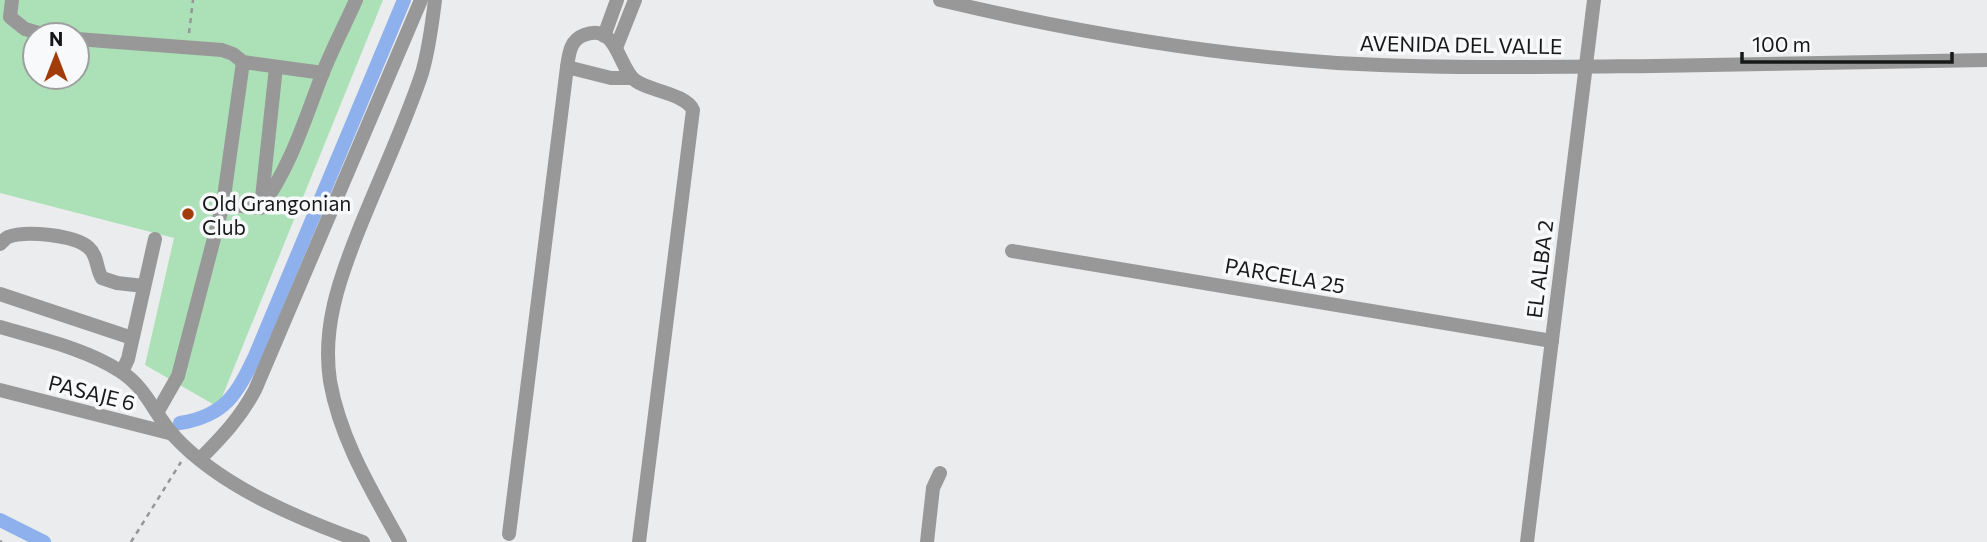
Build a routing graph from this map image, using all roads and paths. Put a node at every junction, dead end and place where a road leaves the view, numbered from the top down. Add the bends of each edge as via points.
1 (12, 0) edge
2 (193, 0) edge
3 (356, 0) edge
4 (421, 0) edge
5 (435, 0) edge
6 (617, 0) edge
7 (635, 0) edge
8 (940, 0) edge
9 (1594, 0) edge
10 (21, 26) edge
11 (604, 36) junction
12 (91, 40) edge
13 (188, 47) junction
14 (616, 48) junction
15 (1987, 60) edge
16 (243, 62) junction
17 (276, 67) junction
18 (566, 67) junction
19 (1586, 67) junction
20 (323, 73) junction
21 (631, 78) junction
22 (223, 204) junction
23 (261, 208) junction
24 (155, 239) dead end
25 (0, 244) edge
26 (1012, 251) dead end
27 (144, 286) junction
28 (0, 294) edge
29 (0, 327) edge
30 (132, 338) junction
31 (1552, 341) junction
32 (122, 372) junction
33 (0, 390) edge
34 (158, 411) junction
35 (173, 434) junction
36 (195, 454) junction
37 (509, 534) dead end
38 (396, 536) edge
39 (131, 542) edge
40 (363, 542) edge
41 (639, 542) edge
42 (927, 542) edge
43 (936, 542) edge
44 (1527, 542) edge

1 - 10 street via 10,18
2 - 13 path
3 - 20 street
4 - 36 street via 255,390 236,422
5 - 38 street via 422,72 343,271 329,328 330,380 341,424
6 - 11 street
7 - 14 street
8 - 19 street, AVENIDA DEL VALLE via 1118,36 1285,58 1456,68
9 - 19 street, EL ALBA 2
11 - 14 street
11 - 18 street via 580,37
12 - 13 street
13 - 16 street via 222,50
14 - 21 street
15 - 19 street, AVENIDA DEL VALLE
16 - 17 street
16 - 22 street
17 - 20 street
17 - 23 street
18 - 21 street
18 - 37 street
19 - 31 street, EL ALBA 2
20 - 23 street via 299,140
21 - 41 street via 685,101 693,110
22 - 23 street
22 - 34 street via 178,376
24 - 27 street
25 - 27 street via 7,237 26,233 80,243 93,253 102,278
26 - 31 street, PARCELA 25
27 - 30 street
28 - 30 street
29 - 32 street via 76,350
30 - 32 street
31 - 44 street, EL ALBA 2
32 - 34 street
33 - 35 street, PASAJE 6
34 - 35 street
35 - 36 street
36 - 39 path
36 - 40 street via 279,508
42 - 43 street via 933,488 940,473

